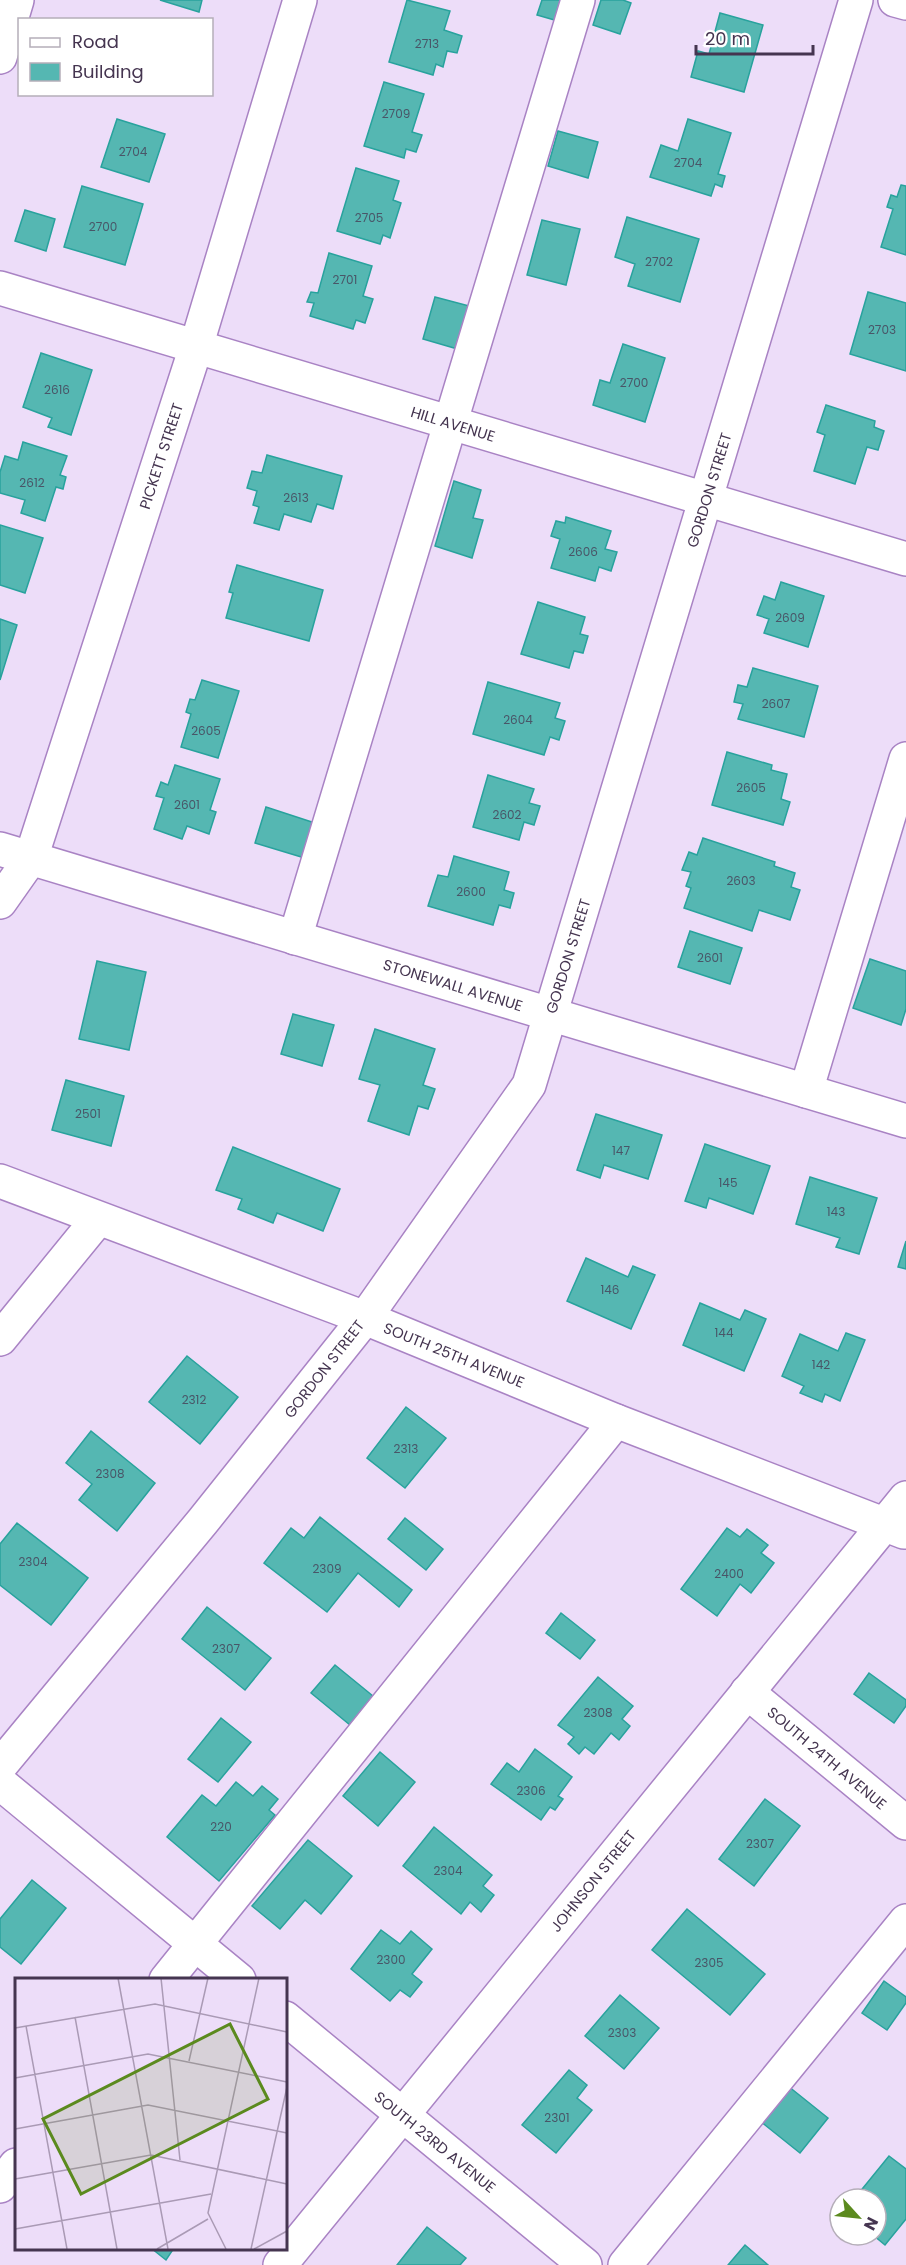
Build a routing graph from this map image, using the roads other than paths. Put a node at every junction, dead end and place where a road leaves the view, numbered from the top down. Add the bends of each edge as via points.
1 (17, 0) edge
2 (300, 0) edge
3 (578, 0) edge
4 (856, 0) edge
5 (896, 0) edge
6 (906, 3) edge
7 (0, 57) edge
8 (0, 288) edge
9 (196, 347) junction
10 (450, 423) junction
11 (706, 499) junction
12 (906, 559) edge
13 (906, 759) edge
14 (0, 849) edge
15 (31, 858) junction
16 (0, 902) edge
17 (295, 938) junction
18 (551, 1014) junction
19 (806, 1091) junction
20 (906, 1121) edge
21 (0, 1181) edge
22 (98, 1219) junction
23 (364, 1318) junction
24 (0, 1339) edge
25 (616, 1421) junction
26 (906, 1498) edge
27 (895, 1528) edge
28 (747, 1692) junction
29 (0, 1766) edge
30 (0, 1783) edge
31 (906, 1823) edge
32 (906, 1921) edge
33 (195, 1944) junction
34 (168, 1978) edge
35 (237, 1978) edge
36 (286, 2019) edge
37 (402, 2115) junction
38 (15, 2166) edge
39 (0, 2186) edge
40 (280, 2265) edge
41 (585, 2265) edge
42 (625, 2265) edge

1 - 7 street
2 - 9 street, PICKETT STREET
3 - 10 street
4 - 11 street, GORDON STREET
5 - 6 street
8 - 9 street, HILL AVENUE
9 - 10 street, HILL AVENUE
9 - 15 street, PICKETT STREET
10 - 11 street, HILL AVENUE
10 - 17 street
11 - 12 street, HILL AVENUE
11 - 18 street, GORDON STREET
13 - 19 street
14 - 15 street, STONEWALL AVENUE
15 - 16 street, PICKETT STREET
15 - 17 street, STONEWALL AVENUE
17 - 18 street, STONEWALL AVENUE
18 - 19 street, STONEWALL AVENUE
18 - 23 street, GORDON STREET via 529,1085
19 - 20 street, STONEWALL AVENUE
21 - 22 street, SOUTH 25TH AVENUE
22 - 23 street, SOUTH 25TH AVENUE
22 - 24 street
23 - 25 street, SOUTH 25TH AVENUE
23 - 29 street, GORDON STREET via 203,1521
25 - 27 street, SOUTH 25TH AVENUE
25 - 33 street
26 - 27 street, JOHNSON STREET
27 - 28 street, JOHNSON STREET
28 - 31 street, SOUTH 24TH AVENUE
28 - 37 street, JOHNSON STREET
30 - 33 street
32 - 42 street
33 - 34 street
33 - 35 street
36 - 37 street, SOUTH 23RD AVENUE
37 - 40 street, JOHNSON STREET
37 - 41 street, SOUTH 23RD AVENUE
38 - 39 street

